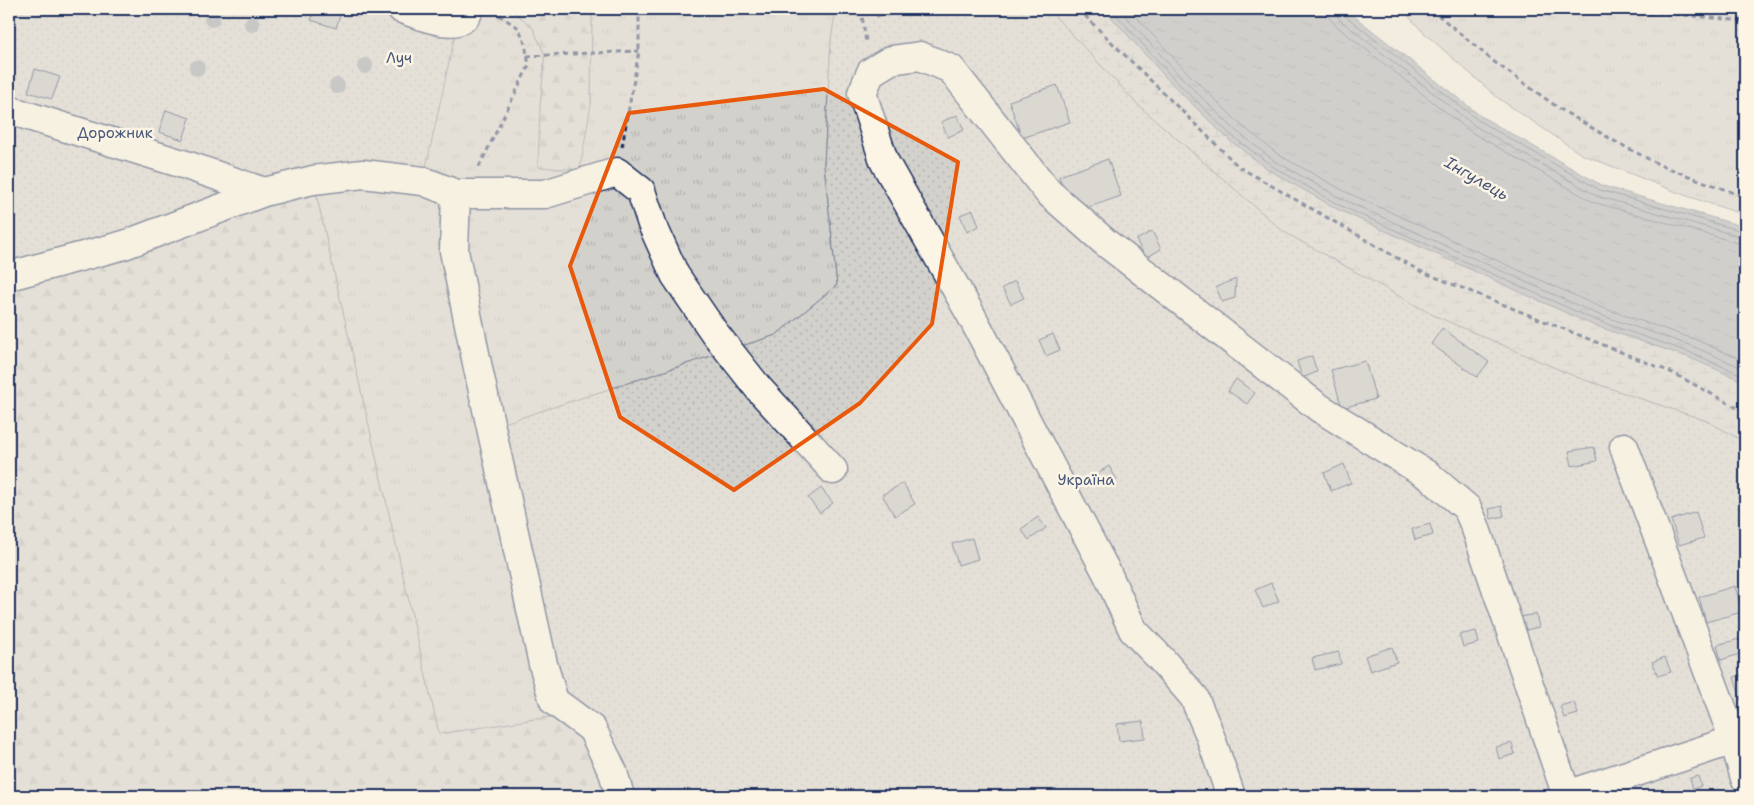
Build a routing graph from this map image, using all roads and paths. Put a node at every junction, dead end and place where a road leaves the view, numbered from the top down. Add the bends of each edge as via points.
1 (402, 9) edge
2 (639, 9) edge
3 (1080, 9) edge
4 (1431, 9) edge
5 (469, 11) edge
6 (1630, 14) dead end
7 (1745, 21) edge
8 (639, 51) junction
9 (527, 56) junction
10 (9, 110) edge
11 (617, 172) junction
12 (264, 192) junction
13 (456, 194) junction
14 (1745, 196) edge
15 (9, 276) edge
16 (1745, 412) edge
17 (1624, 447) dead end
18 (833, 470) dead end
19 (1734, 740) junction
20 (1745, 778) edge
21 (620, 796) edge
22 (1232, 796) edge
23 (1566, 796) edge

1 - 5 street via 445,22 458,21
2 - 8 path
3 - 16 path via 1239,167 1420,271 1673,373
4 - 14 path via 1493,62 1560,109 1662,166
5 - 9 path via 496,14 519,28
6 - 7 path via 1662,13
8 - 9 path
8 - 11 path
9 - 13 path via 529,65 478,170
10 - 12 street
11 - 13 street via 545,194
11 - 18 street via 640,191 675,275 714,332 759,389
12 - 13 street via 313,180 363,174 423,181
12 - 15 street via 124,245
13 - 21 street via 454,251 542,664 554,701 592,729 613,772
17 - 19 street
19 - 20 street
19 - 23 street
22 - 23 street via 1194,697 1134,630 970,313 884,161 862,93 871,72 891,60 920,56 951,70 1048,192 1106,244 1318,407 1429,476 1468,508

